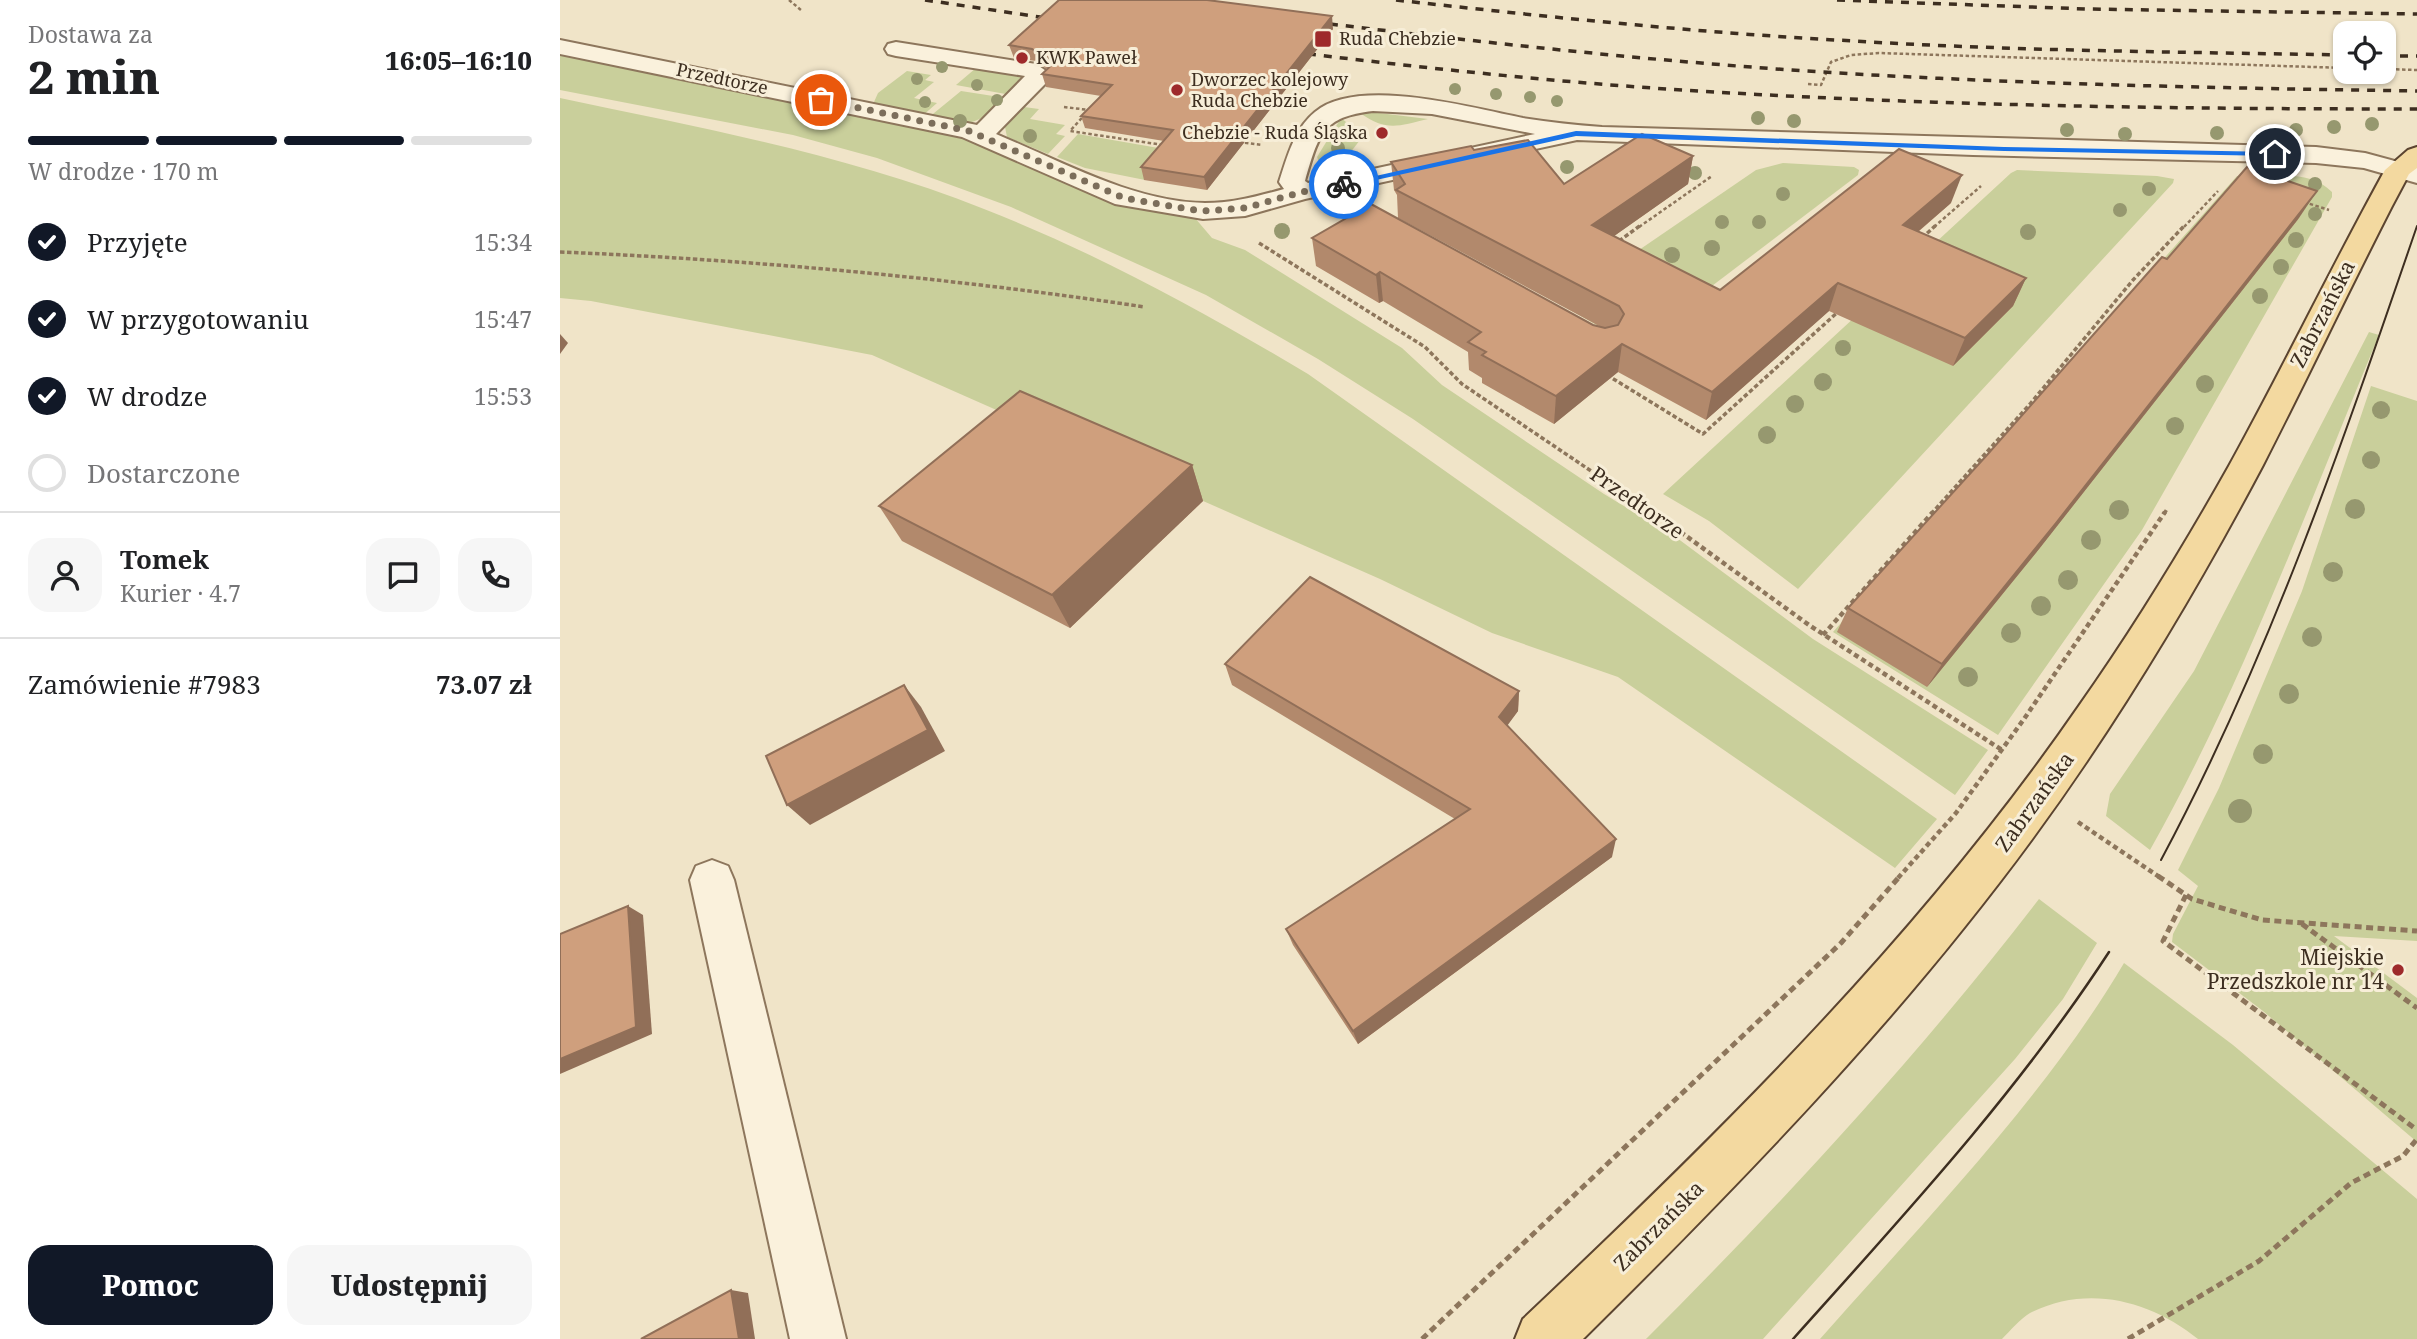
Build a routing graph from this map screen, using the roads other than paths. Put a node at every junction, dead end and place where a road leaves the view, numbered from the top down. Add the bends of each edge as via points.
1 (560, 47) edge
2 (896, 49) dead end
3 (1460, 112) junction
4 (1576, 133) junction
5 (980, 136) junction
6 (1471, 158) junction
7 (2412, 166) edge
8 (1311, 190) junction
9 (1359, 210) edge
10 (712, 880) dead end
11 (818, 1339) edge
12 (1543, 1339) edge

1 - 5 street, Przedtorze
2 - 5 street via 1037,73 1036,80
3 - 4 street
3 - 6 street via 1474,121 1483,136
3 - 8 street via 1378,103 1341,108 1318,121 1304,147 1292,182
4 - 6 street, Przedtorze
4 - 7 street via 2316,155
5 - 8 street, Przedtorze via 1124,198 1203,211 1245,208
6 - 8 street, Przedtorze
7 - 12 main road, Zabrzańska via 2188,566 2045,788 1954,910 1856,1024 1669,1218
8 - 9 street
10 - 11 street

